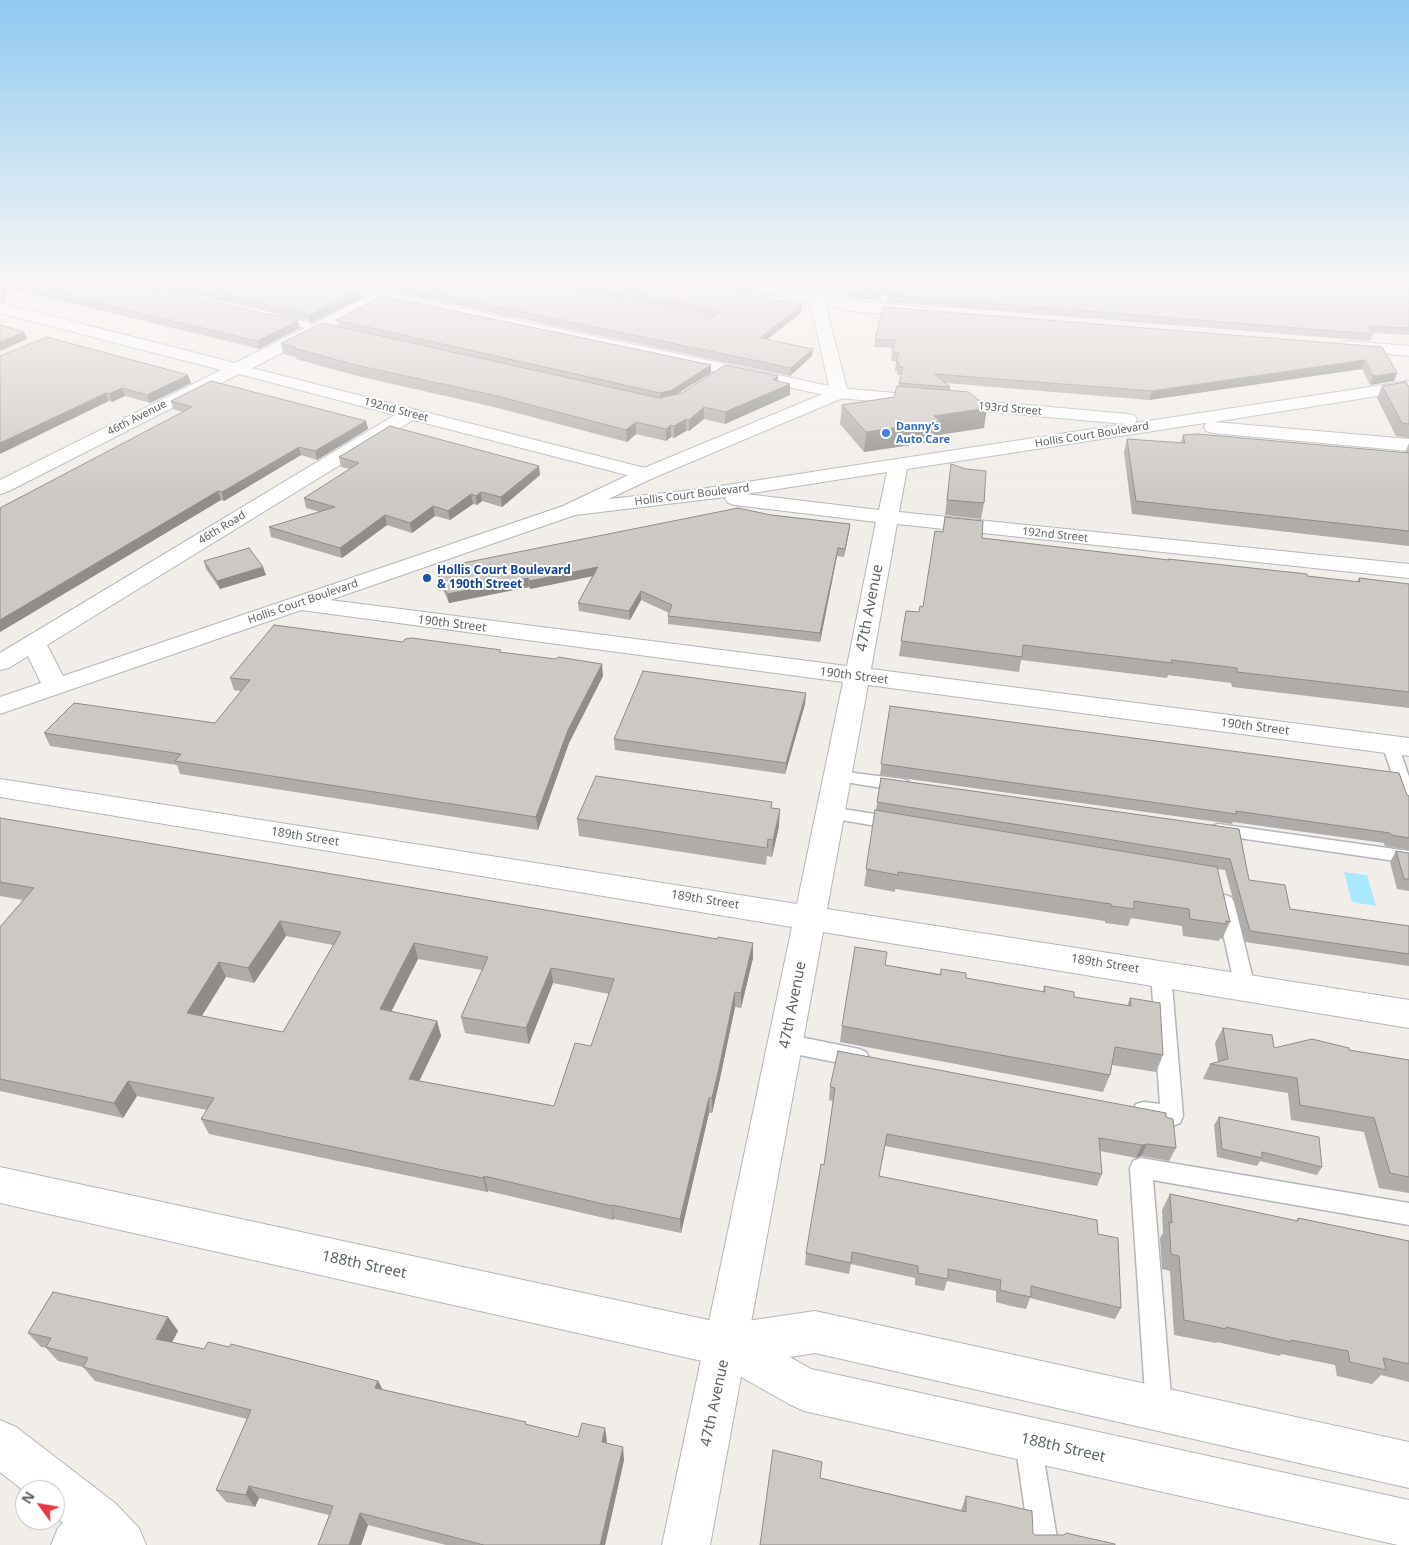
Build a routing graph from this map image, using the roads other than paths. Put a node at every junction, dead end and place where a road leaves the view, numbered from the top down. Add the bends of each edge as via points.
1 (185, 355) edge
2 (255, 355) edge
3 (666, 355) edge
4 (830, 355) edge
5 (232, 367) junction
6 (727, 369) junction
7 (712, 379) edge
8 (1409, 386) edge
9 (839, 393) junction
10 (988, 407) junction
11 (410, 414) junction
12 (1170, 423) junction
13 (1409, 444) edge
14 (1019, 446) junction
15 (59, 453) junction
16 (898, 465) junction
17 (646, 474) junction
18 (0, 478) edge
19 (0, 488) edge
20 (701, 495) junction
21 (572, 509) junction
22 (887, 517) junction
23 (1409, 571) edge
24 (298, 604) junction
25 (34, 642) junction
26 (0, 663) edge
27 (857, 676) junction
28 (56, 687) junction
29 (0, 706) edge
30 (1400, 746) edge
31 (838, 776) junction
32 (919, 787) edge
33 (0, 788) edge
34 (1409, 801) edge
35 (830, 813) junction
36 (911, 826) edge
37 (1203, 828) edge
38 (1409, 857) edge
39 (1221, 886) edge
40 (810, 916) junction
41 (1161, 973) junction
42 (1245, 987) junction
43 (1409, 1014) edge
44 (785, 1043) junction
45 (879, 1061) edge
46 (1123, 1107) edge
47 (1, 1186) edge
48 (1409, 1214) edge
49 (728, 1345) junction
50 (1160, 1409) junction
51 (1028, 1440) junction
52 (0, 1443) edge
53 (1409, 1465) edge
54 (1409, 1524) edge
55 (98, 1537) edge
56 (686, 1545) edge
57 (1042, 1545) edge

1 - 5 street, 192nd Street
2 - 5 street, 46th Avenue
3 - 6 street, 193rd Street
4 - 9 street
5 - 11 street, 192nd Street
5 - 15 street, 46th Avenue
6 - 7 lane
6 - 9 street, 193rd Street
8 - 12 street, Hollis Court Boulevard
9 - 10 street, 193rd Street
9 - 17 street
10 - 12 street, 193rd Street
10 - 14 street via 1018,420 1023,428
11 - 17 street, 192nd Street
11 - 25 street, 46th Road
12 - 13 street, 193rd Street
12 - 14 street, Hollis Court Boulevard
14 - 16 street, Hollis Court Boulevard
15 - 18 street, 46th Avenue
15 - 19 street, 46th Avenue
16 - 20 street, Hollis Court Boulevard
16 - 22 street, 47th Avenue
17 - 21 street
20 - 21 street, Hollis Court Boulevard
20 - 22 street, 192nd Street
21 - 24 street, Hollis Court Boulevard
22 - 23 street, 192nd Street
22 - 27 street, 47th Avenue
24 - 27 street, 190th Street
24 - 28 street, Hollis Court Boulevard
25 - 26 street, 46th Road
25 - 28 street
27 - 30 street, 190th Street
27 - 31 street, 47th Avenue
28 - 29 street, Hollis Court Boulevard
30 - 34 lane
31 - 32 lane
31 - 35 street, 47th Avenue
33 - 40 street, 189th Street
35 - 36 lane
35 - 40 street, 47th Avenue
37 - 38 lane
39 - 42 lane
40 - 41 street, 189th Street
40 - 44 street, 47th Avenue
41 - 42 street, 189th Street
41 - 46 lane via 1172,1116
42 - 43 street, 189th Street
44 - 45 lane
44 - 49 street, 47th Avenue
47 - 49 street, 188th Street
48 - 50 lane via 1141,1168
49 - 50 street, 188th Street via 815,1332
49 - 51 street, 188th Street via 804,1389
49 - 56 street, 47th Avenue
50 - 53 street, 188th Street
51 - 54 street, 188th Street
51 - 57 lane
52 - 55 street

